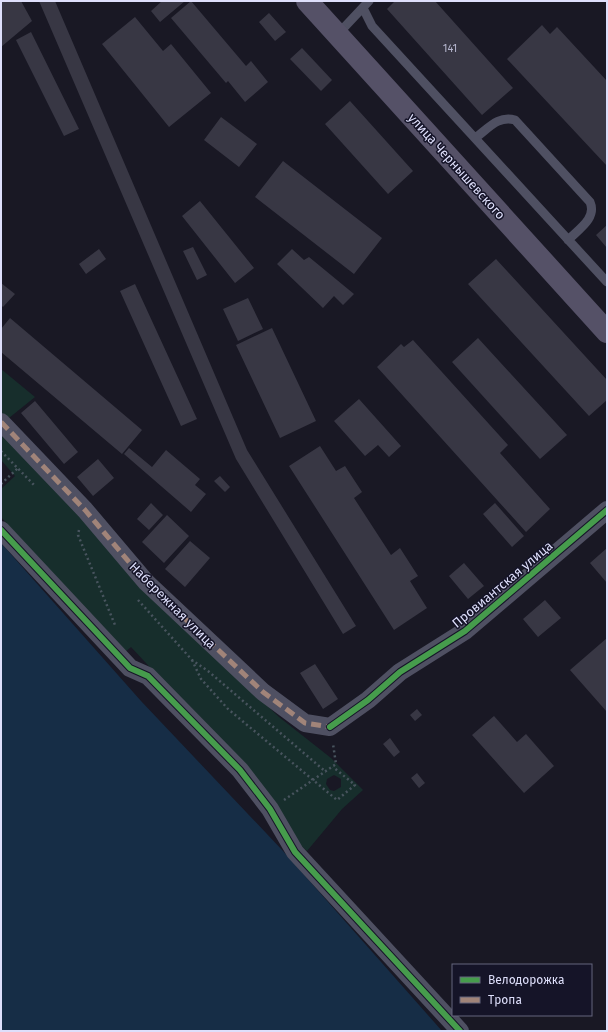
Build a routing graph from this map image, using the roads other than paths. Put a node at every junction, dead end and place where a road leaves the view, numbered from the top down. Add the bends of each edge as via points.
1 (307, 1) edge
2 (366, 4) edge
3 (338, 34) junction
4 (475, 138) junction
5 (568, 240) junction
6 (607, 282) edge
7 (607, 332) edge
8 (1, 422) edge
9 (607, 510) edge
10 (1, 530) edge
11 (330, 727) joint
12 (460, 1031) edge

1 - 3 main road, улица Чернышевского
2 - 3 lane
2 - 4 lane via 372,26
3 - 7 main road, улица Чернышевского
4 - 5 lane
4 - 5 lane via 499,120 515,120 590,202 593,208 592,216
5 - 6 lane
8 - 11 street, Набережная улица via 85,510 146,582 263,692 305,723
9 - 11 street, Провиантская улица via 465,631 400,672 346,718
10 - 12 street via 125,663 148,676 235,765 270,809 295,852

